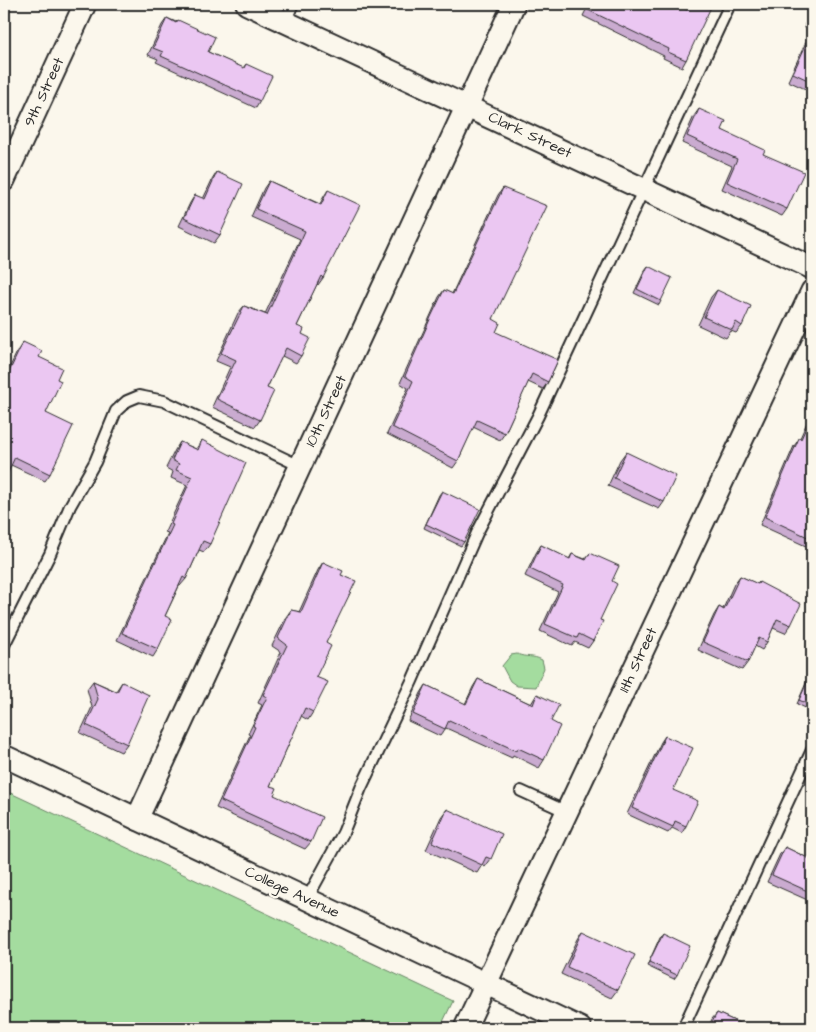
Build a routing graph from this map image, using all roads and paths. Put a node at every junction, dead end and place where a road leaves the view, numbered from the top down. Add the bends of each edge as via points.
1 (85, 4) edge
2 (247, 4) edge
3 (514, 4) edge
4 (730, 4) edge
5 (289, 13) edge
6 (467, 106) junction
7 (4, 180) edge
8 (643, 189) junction
9 (812, 268) edge
10 (812, 291) edge
11 (300, 466) junction
12 (4, 645) edge
13 (812, 750) edge
14 (4, 756) edge
15 (522, 791) dead end
16 (567, 812) junction
17 (137, 819) junction
18 (307, 899) junction
19 (486, 983) junction
20 (464, 1028) edge
21 (580, 1028) edge
22 (683, 1028) edge

1 - 7 street, 9th Street
2 - 5 street, Clark Street
3 - 6 street, 10th Street
4 - 8 lane
5 - 6 street, Clark Street
6 - 8 street, Clark Street
6 - 11 street, 10th Street
8 - 9 street, Clark Street
8 - 18 lane via 538,416 478,533 343,834
10 - 16 street, 11th Street
11 - 12 lane via 164,401 139,396 126,401 116,411 95,462 70,506 50,554
11 - 17 street, 10th Street
13 - 22 lane
14 - 17 street, College Avenue
15 - 16 lane
16 - 19 street, 11th Street
17 - 18 street, College Avenue
18 - 19 street, College Avenue
19 - 20 street, 11th Street
19 - 21 street, College Avenue

